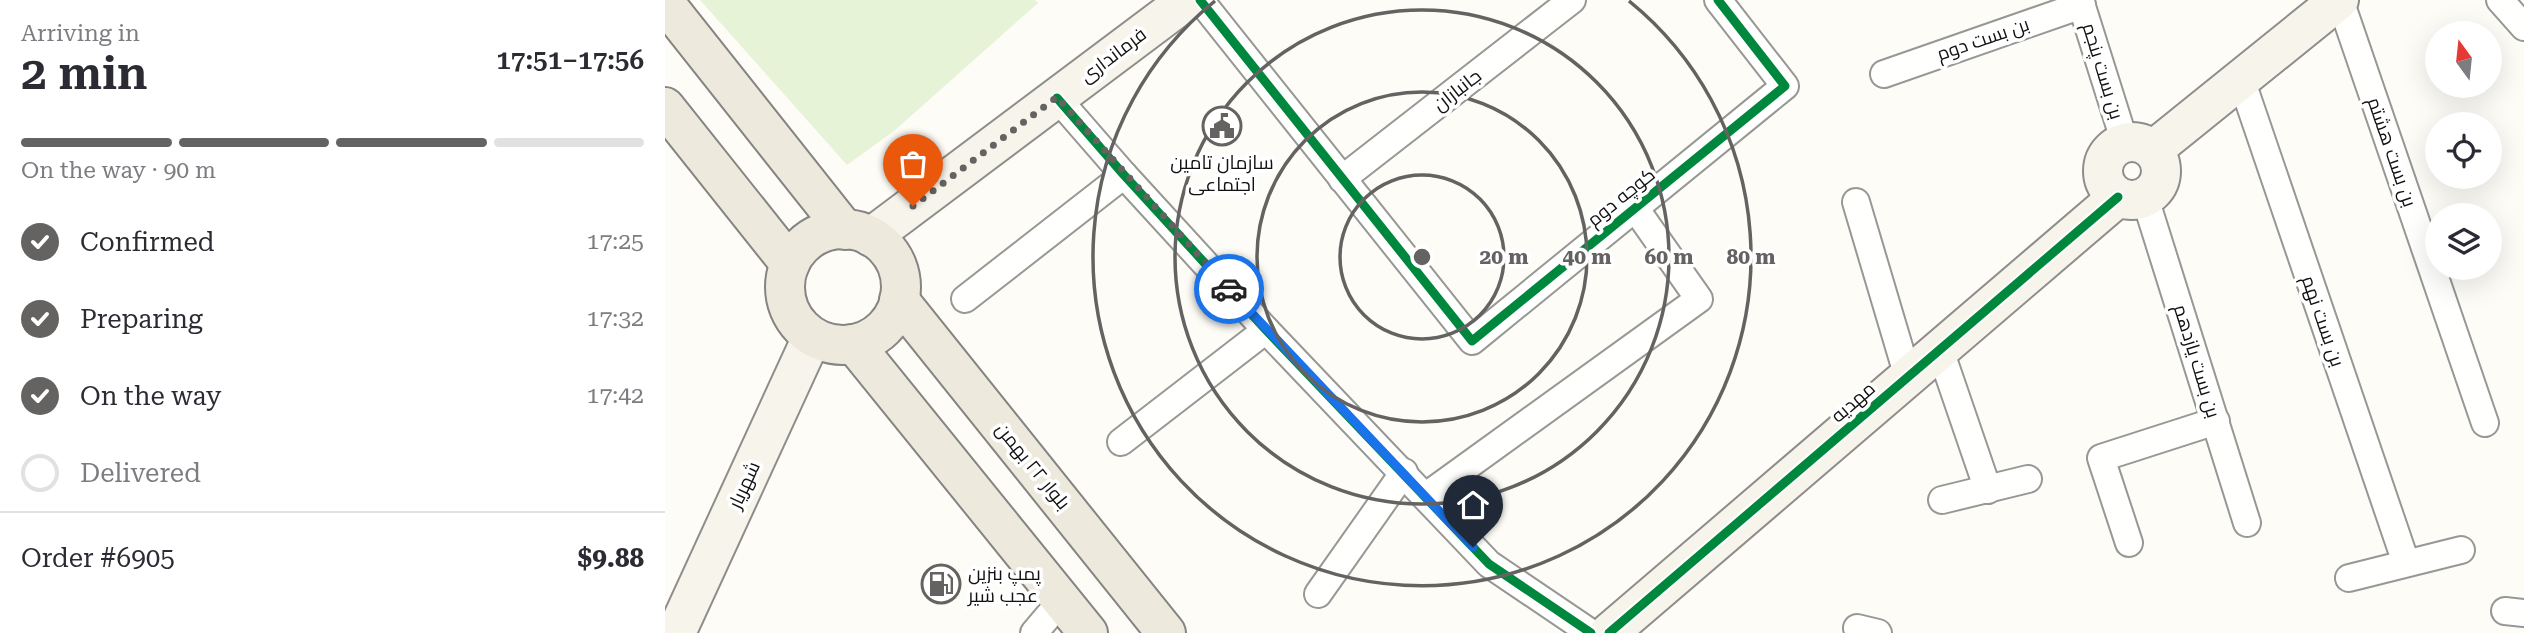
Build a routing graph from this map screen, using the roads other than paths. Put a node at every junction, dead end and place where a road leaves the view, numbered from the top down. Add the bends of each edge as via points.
1 (1187, 0) edge
2 (1200, 0) edge
3 (1572, 0) edge
4 (1719, 0) edge
5 (2339, 0) edge
6 (2500, 0) edge
7 (2081, 2) edge
8 (665, 4) edge
9 (2524, 27) edge
10 (1884, 74) dead end
11 (2241, 79) junction
12 (1057, 97) junction
13 (665, 107) edge
14 (2139, 146) junction
15 (1125, 175) junction
16 (1342, 179) junction
17 (2132, 197) junction
18 (1856, 202) dead end
19 (1635, 208) junction
20 (858, 233) junction
21 (790, 264) junction
22 (965, 299) dead end
23 (899, 300) junction
24 (1266, 330) junction
25 (812, 337) junction
26 (854, 344) junction
27 (1940, 350) junction
28 (1908, 377) junction
29 (2215, 421) junction
30 (2485, 423) dead end
31 (1121, 442) dead end
32 (1404, 472) junction
33 (2028, 479) dead end
34 (1988, 490) junction
35 (1426, 496) junction
36 (1942, 500) dead end
37 (2248, 523) dead end
38 (2129, 543) dead end
39 (2461, 550) dead end
40 (2406, 563) junction
41 (2349, 578) dead end
42 (1318, 594) dead end
43 (1062, 600) junction
44 (676, 633) edge
45 (1034, 633) edge
46 (1088, 633) edge
47 (1166, 633) edge
48 (1591, 633) edge
49 (1609, 633) edge

1 - 12 street, فرمانداری
2 - 16 street, کوچه دوم
3 - 16 street, جانبازان
4 - 19 street, کوچه دوم via 1785,86
5 - 11 street
5 - 30 street, بن بست هشتم
6 - 9 street
7 - 10 street, بن بست دوم
7 - 14 street, بن بست پنجم
8 - 20 main road
11 - 14 street
11 - 40 street, بن بست نهم
12 - 15 street
12 - 20 street, فرمانداری
13 - 21 main road
14 - 17 street via 2162,166 2162,175 2159,185
14 - 17 street via 2116,147 2104,162 2105,182
15 - 22 street
15 - 24 street
16 - 19 street, کوچه دوم via 1472,341
17 - 27 street, مهدیه
17 - 29 street, بن بست یازدهم
18 - 28 street
19 - 35 street via 1699,299
20 - 21 main road via 818,235 806,242
20 - 23 main road via 890,253 901,287
21 - 25 main road via 784,291 787,304 801,329
23 - 26 main road via 883,328
23 - 47 main road, بلوار ۲۲ بهمن
24 - 31 street
24 - 32 street
25 - 26 main road via 825,343
25 - 44 street, شهریار
26 - 43 main road
27 - 28 street, مهدیه
27 - 34 street
28 - 49 street, مهدیه
29 - 37 street, بن بست یازدهم
29 - 38 street via 2101,458
32 - 35 street
32 - 42 street
33 - 34 street
34 - 36 street
35 - 48 street via 1489,564
39 - 40 street
40 - 41 street
43 - 45 street
43 - 46 main road

